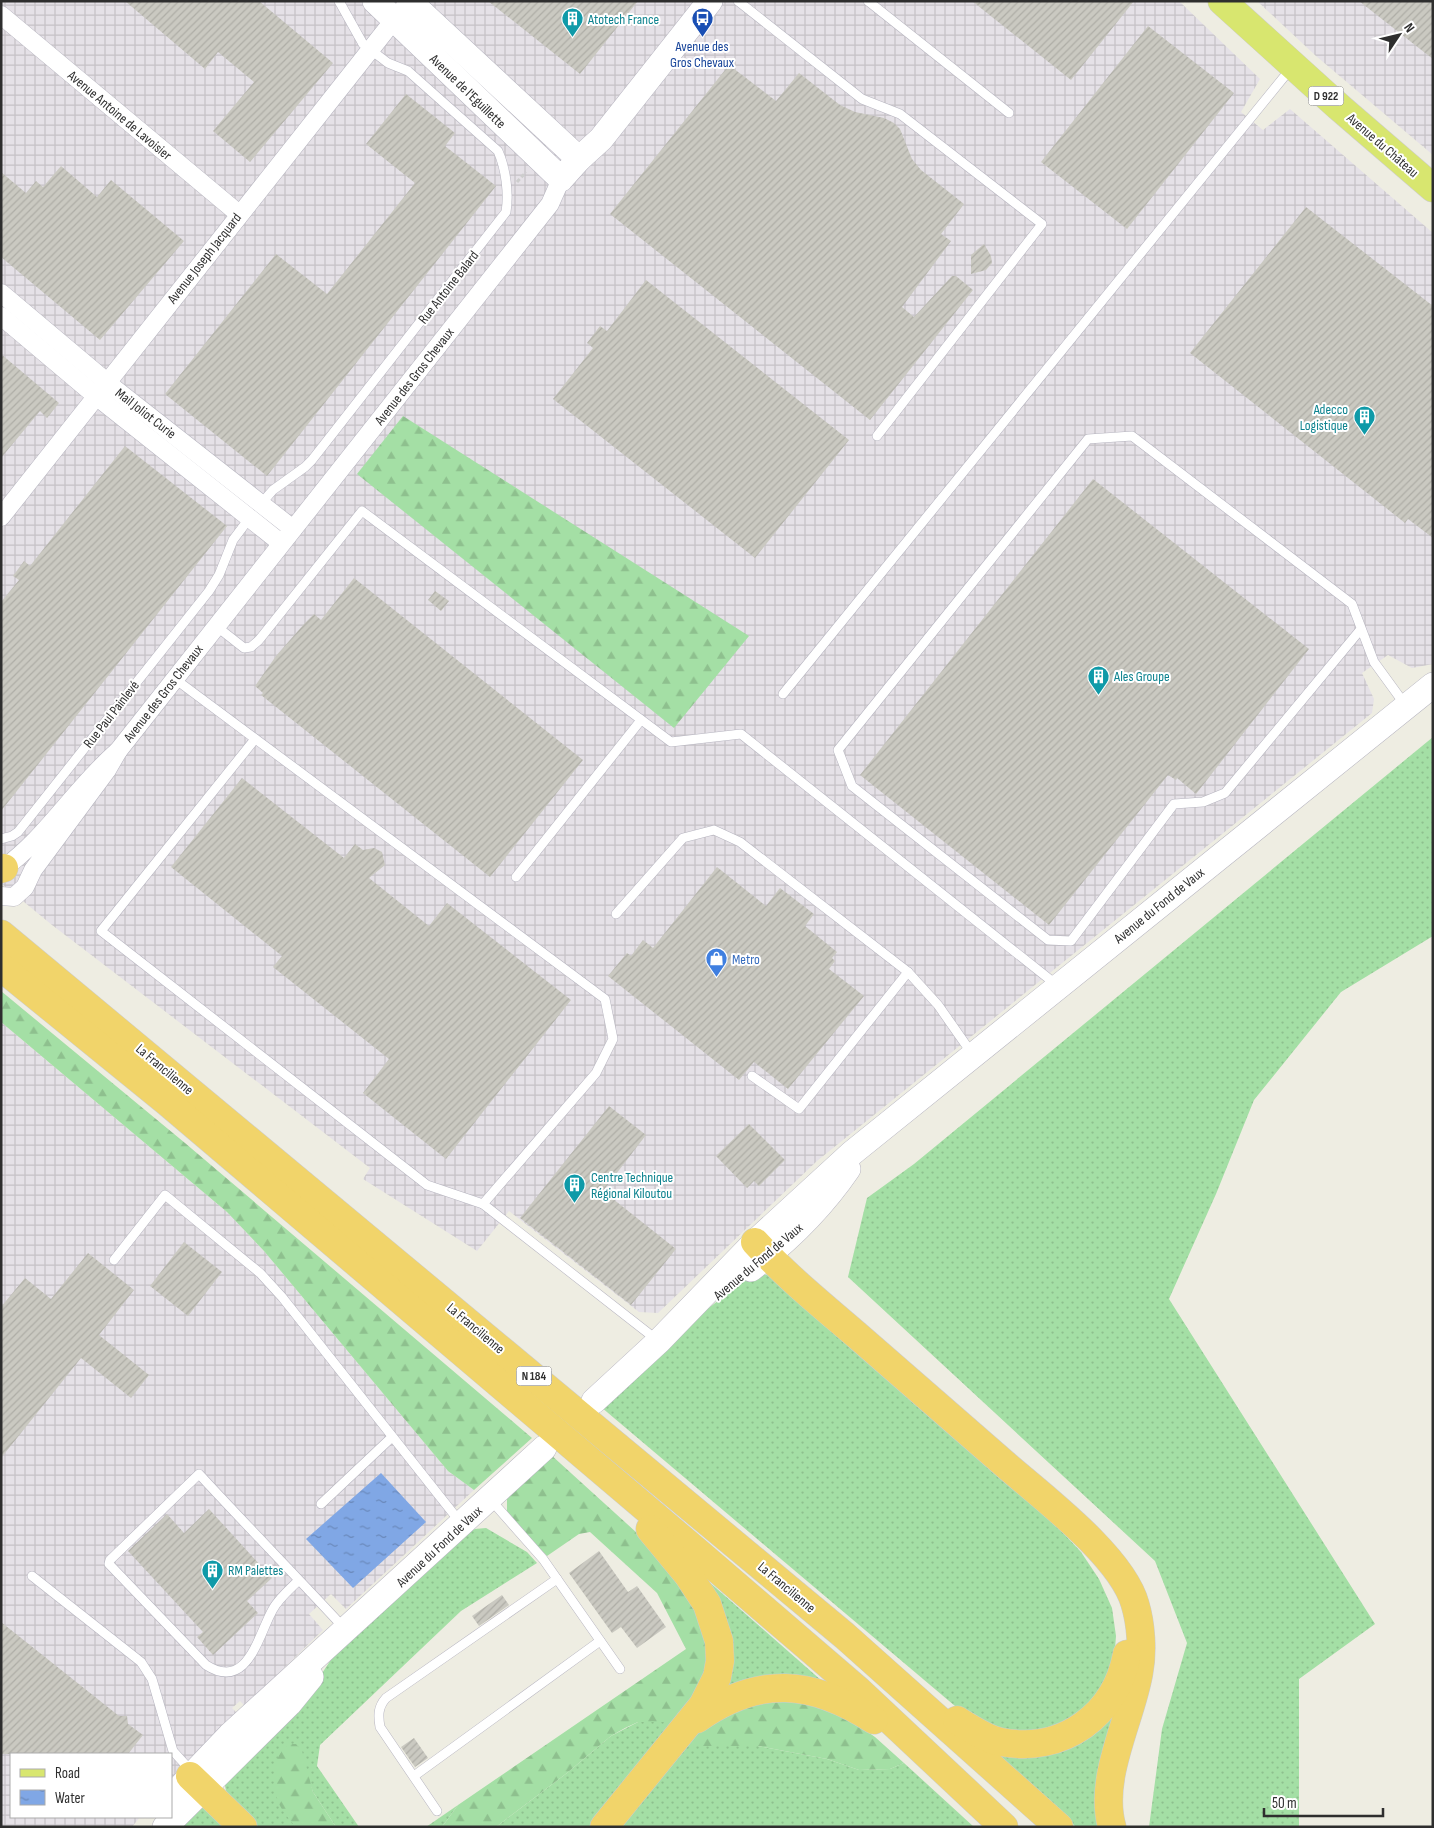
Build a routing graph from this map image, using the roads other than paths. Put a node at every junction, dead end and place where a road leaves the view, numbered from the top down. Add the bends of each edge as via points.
1 (339, 1) edge
2 (375, 1) edge
3 (710, 1) edge
4 (738, 1) edge
5 (868, 1) edge
6 (1222, 1) edge
7 (411, 8) edge
8 (1, 15) edge
9 (369, 50) junction
10 (1293, 66) junction
11 (1009, 113) dead end
12 (579, 159) junction
13 (561, 179) junction
14 (1433, 188) edge
15 (239, 214) junction
16 (1, 293) edge
17 (1, 316) edge
18 (102, 389) junction
19 (877, 436) dead end
20 (261, 504) junction
21 (1, 516) edge
22 (249, 518) junction
23 (293, 529) junction
24 (281, 543) junction
25 (215, 582) joint
26 (216, 626) junction
27 (1361, 629) junction
28 (175, 679) junction
29 (1433, 685) edge
30 (783, 694) dead end
31 (1406, 706) junction
32 (641, 720) junction
33 (255, 739) junction
34 (118, 751) junction
35 (1, 839) edge
36 (2, 869) edge
37 (516, 877) dead end
38 (1, 896) edge
39 (616, 914) dead end
40 (1, 934) edge
41 (1, 967) edge
42 (908, 972) junction
43 (1058, 986) junction
44 (973, 1055) junction
45 (752, 1076) dead end
46 (483, 1204) junction
47 (762, 1249) junction
48 (114, 1260) dead end
49 (659, 1341) junction
50 (594, 1401) dead end
51 (391, 1438) junction
52 (544, 1448) dead end
53 (595, 1466) junction
54 (490, 1499) junction
55 (320, 1504) dead end
56 (462, 1524) junction
57 (1092, 1543) junction
58 (32, 1576) dead end
59 (557, 1579) junction
60 (299, 1580) junction
61 (845, 1636) junction
62 (340, 1637) junction
63 (600, 1641) junction
64 (620, 1669) dead end
65 (689, 1724) junction
66 (918, 1749) junction
67 (414, 1776) junction
68 (198, 1781) junction
69 (172, 1796) edge
70 (437, 1811) dead end
71 (172, 1817) edge
72 (244, 1827) edge
73 (604, 1827) edge
74 (1004, 1827) edge
75 (1059, 1827) edge
76 (1112, 1827) edge

1 - 9 lane, Rue Antoine Balard
2 - 7 street, Avenue de l'Eguillette
3 - 12 street, Avenue des Gros Chevaux via 601,139
4 - 19 lane via 862,99 900,114 1042,224
5 - 11 lane
6 - 10 main road, Avenue du Château / D 922
7 - 9 street, Avenue Joseph Jacquard
7 - 12 street, Avenue de l'Eguillette
7 - 13 street, Avenue de l'Eguillette
8 - 15 street, Avenue Antoine de Lavoisier
9 - 15 street, Avenue Joseph Jacquard
9 - 20 lane, Rue Antoine Balard via 408,71 492,145 503,165 506,212 312,460 273,490
10 - 14 main road, Avenue du Château / D 922
10 - 30 lane
12 - 13 street, Avenue des Gros Chevaux
13 - 23 street, Avenue des Gros Chevaux via 550,204
15 - 18 street, Avenue Joseph Jacquard
16 - 18 street, Mail Joliot Curie
17 - 18 street, Mail Joliot Curie
18 - 20 street, Mail Joliot Curie
18 - 21 street, Avenue Joseph Jacquard
18 - 22 street, Mail Joliot Curie
20 - 22 lane, Rue Antoine Balard
20 - 23 street, Mail Joliot Curie
22 - 24 street, Mail Joliot Curie
22 - 25 lane, Rue Antoine Balard via 233,540
23 - 24 street, Avenue des Gros Chevaux
24 - 26 street, Avenue des Gros Chevaux
25 - 35 lane, Rue Paul Painlevé via 18,832
26 - 28 street, Avenue des Gros Chevaux
26 - 32 lane via 244,648 255,644 362,511
27 - 27 lane via 1352,604 1132,436 1088,439 838,750 852,786 1048,940 1071,941 1174,804 1203,802 1225,793
27 - 31 lane via 1374,662
28 - 33 lane
28 - 34 street, Avenue des Gros Chevaux
29 - 31 street, Avenue du Fond de Vaux
31 - 43 street, Avenue du Fond de Vaux
32 - 37 lane
32 - 43 lane via 671,742 741,734
33 - 46 lane via 605,999 613,1039 596,1073
33 - 46 lane via 101,931 427,1185
34 - 36 street via 19,856
34 - 38 street via 25,887 14,897
39 - 42 lane via 682,838 714,830 740,842
40 - 61 highway, La Francilienne / N 184
41 - 53 highway, La Francilienne / N 184 via 167,1102
42 - 44 lane via 938,1005
42 - 45 lane via 799,1109
43 - 44 street, Avenue du Fond de Vaux
44 - 47 street, Avenue du Fond de Vaux via 887,1126 855,1160 822,1204
46 - 49 lane
47 - 49 street, Avenue du Fond de Vaux
47 - 57 highway
48 - 51 lane via 165,1195 260,1273
49 - 50 street, Avenue du Fond de Vaux
51 - 55 lane
51 - 56 lane
52 - 54 street, Avenue du Fond de Vaux
53 - 65 highway via 688,1576 715,1623 719,1641 717,1677
53 - 66 highway, La Francilienne / N 184 via 858,1690
54 - 56 street, Avenue du Fond de Vaux
54 - 59 lane
56 - 62 street, Avenue du Fond de Vaux
57 - 61 highway via 1120,1598 1128,1625 1128,1648 1123,1673 1099,1714 1064,1736 1020,1744 1000,1742 981,1734 958,1721
57 - 76 highway via 1126,1585 1135,1603 1139,1623 1140,1670 1110,1784
58 - 68 lane via 141,1662 152,1679 173,1751
59 - 63 lane
59 - 67 lane via 380,1704 380,1727
60 - 60 lane via 274,1606 248,1661 236,1670 223,1673 206,1665 109,1564 199,1474
60 - 62 lane
61 - 75 highway, La Francilienne / N 184
62 - 68 street, Avenue du Fond de Vaux via 294,1699
63 - 64 lane
63 - 67 lane
65 - 66 highway via 714,1707 749,1692 799,1688 830,1696 856,1708
65 - 73 highway
66 - 74 highway, La Francilienne / N 184
67 - 70 lane
68 - 69 street, Avenue du Fond de Vaux
68 - 71 street, Avenue du Fond de Vaux
68 - 72 highway

